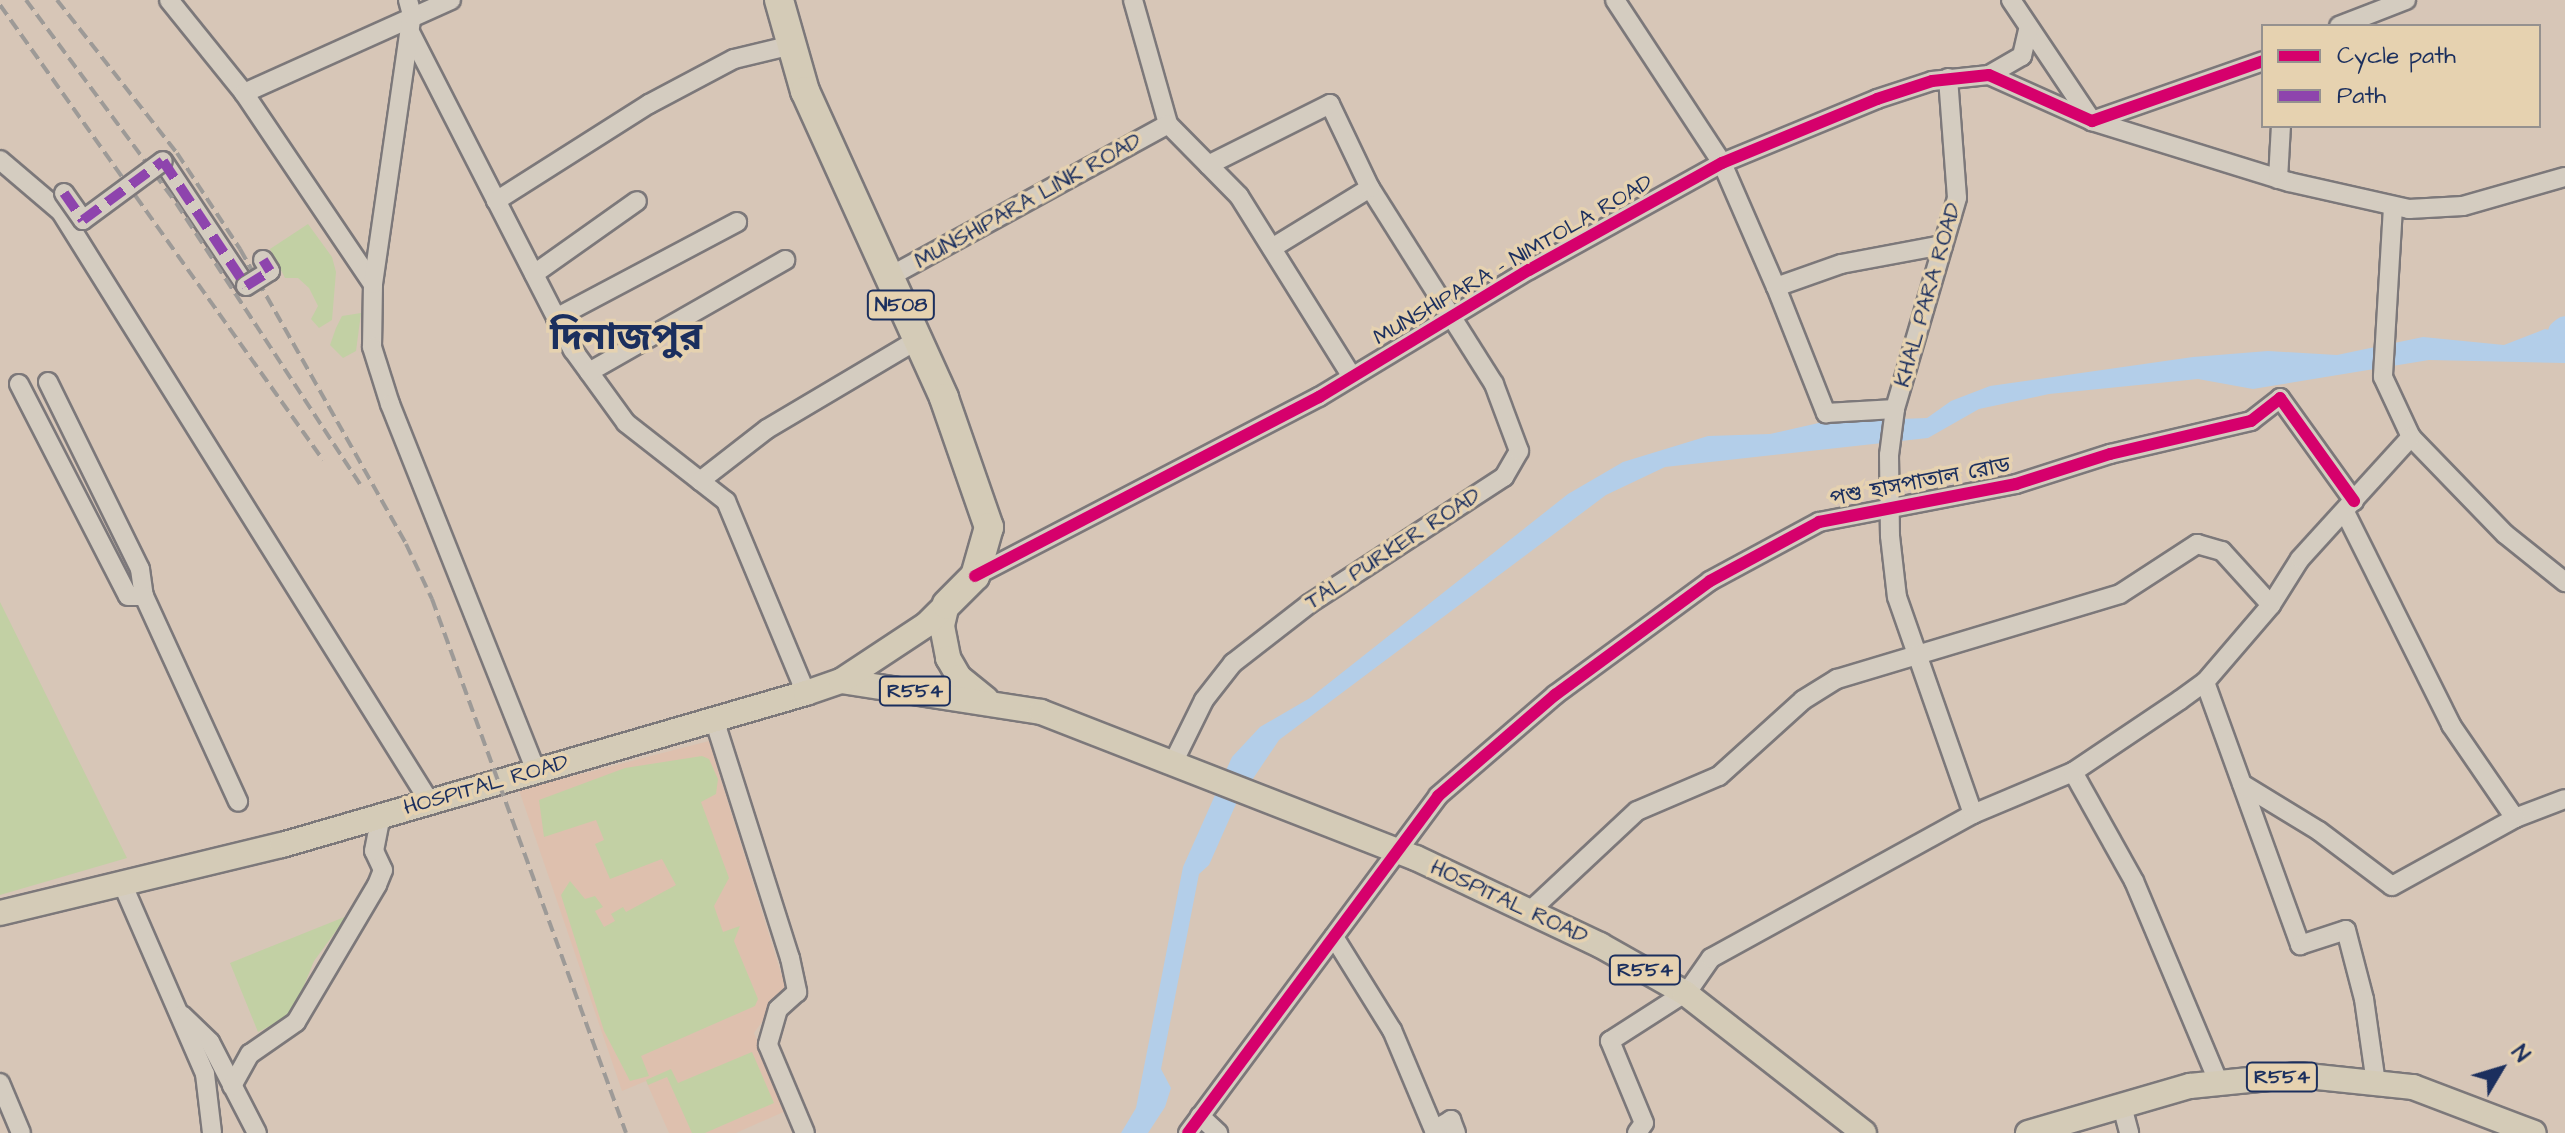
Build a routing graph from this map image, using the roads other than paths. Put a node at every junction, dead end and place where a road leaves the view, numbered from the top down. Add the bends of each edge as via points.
1 (169, 0) edge
2 (451, 0) edge
3 (779, 0) edge
4 (1133, 0) edge
5 (1615, 0) edge
6 (2011, 0) edge
7 (2406, 0) edge
8 (410, 15) edge
9 (2344, 24) edge
10 (2028, 31) junction
11 (792, 45) junction
12 (2261, 62) edge
13 (1989, 75) junction
14 (1948, 78) junction
15 (244, 93) junction
16 (2092, 121) junction
17 (1168, 124) junction
18 (2281, 128) edge
19 (1722, 163) junction
20 (1208, 165) junction
21 (3, 167) edge
22 (2565, 177) edge
23 (2278, 179) junction
24 (1370, 188) junction
25 (496, 201) junction
26 (637, 201) dead end
27 (2393, 207) junction
28 (737, 222) dead end
29 (1943, 245) junction
30 (1272, 248) junction
31 (263, 260) dead end
32 (785, 260) dead end
33 (534, 274) junction
34 (887, 278) junction
35 (373, 284) junction
36 (1776, 287) junction
37 (1451, 317) junction
38 (556, 318) junction
39 (917, 340) junction
40 (589, 372) junction
41 (1352, 377) junction
42 (48, 382) dead end
43 (19, 384) dead end
44 (1895, 412) junction
45 (2411, 437) junction
46 (62, 469) junction
47 (95, 476) junction
48 (700, 481) junction
49 (2349, 507) junction
50 (1889, 510) junction
51 (975, 576) junction
52 (2565, 582) edge
53 (144, 596) junction
54 (947, 604) junction
55 (2271, 605) junction
56 (1915, 654) junction
57 (841, 681) junction
58 (2205, 682) junction
59 (806, 693) junction
60 (988, 700) junction
61 (715, 722) junction
62 (1173, 763) junction
63 (536, 770) junction
64 (2073, 772) junction
65 (2242, 784) junction
66 (2565, 799) edge
67 (238, 801) dead end
68 (429, 801) junction
69 (1973, 814) junction
70 (381, 815) junction
71 (2515, 818) junction
72 (1398, 851) junction
73 (122, 883) junction
74 (1530, 911) junction
75 (0, 913) edge
76 (1334, 937) junction
77 (1685, 993) junction
78 (178, 1012) junction
79 (210, 1042) junction
80 (250, 1054) junction
81 (0, 1083) edge
82 (2219, 1083) junction
83 (2376, 1083) junction
84 (232, 1086) junction
85 (2122, 1106) junction
86 (1200, 1116) junction
87 (1836, 1124) edge
88 (21, 1133) edge
89 (212, 1133) edge
90 (257, 1133) edge
91 (805, 1133) edge
92 (1188, 1133) edge
93 (1218, 1133) edge
94 (1456, 1133) edge
95 (1637, 1133) edge
96 (1863, 1133) edge
97 (2028, 1133) edge
98 (2129, 1133) edge
99 (2534, 1133) edge

1 - 15 street
2 - 8 street
3 - 11 highway, N508
4 - 17 street
5 - 19 street
6 - 10 street
7 - 9 street
8 - 15 street
8 - 25 street
8 - 35 street
10 - 13 street via 2022,56
10 - 16 street
11 - 25 street via 734,59 649,104
11 - 34 highway, N508 via 805,91
12 - 16 street
13 - 14 street, MUNSHIPARA - NIMTOLA ROAD
13 - 16 street, MUNSHIPARA - NIMTOLA ROAD
14 - 19 street, MUNSHIPARA - NIMTOLA ROAD via 1877,99
14 - 29 street, KHAL PARA ROAD via 1957,198
15 - 35 street
16 - 23 street, MUNSHIPARA - NIMTOLA ROAD
17 - 20 street
17 - 34 street, MUNSHIPARA LINK ROAD
18 - 23 street
19 - 36 street
19 - 37 street, MUNSHIPARA - NIMTOLA ROAD
20 - 24 street via 1326,103
20 - 30 street via 1239,196
21 - 31 street, bridge via 64,193 83,220 163,161 246,286 270,271
21 - 68 street via 61,212
22 - 27 street, MUNSHIPARA - NIMTOLA ROAD via 2463,206
23 - 27 street, MUNSHIPARA - NIMTOLA ROAD
24 - 30 street
24 - 37 street
25 - 33 street
26 - 33 street
27 - 45 street via 2383,377
28 - 38 street
29 - 36 street via 1841,264
29 - 44 street, KHAL PARA ROAD
30 - 41 street
32 - 40 street
33 - 38 street
34 - 39 highway, N508
35 - 63 street via 372,347 390,404
36 - 44 street via 1826,413
37 - 41 street, MUNSHIPARA - NIMTOLA ROAD
37 - 62 street, TAL PURKER ROAD via 1494,384 1519,451 1504,477 1309,604 1233,663 1204,700
38 - 40 street
39 - 48 street via 767,429
39 - 51 highway, N508 via 944,398 989,527
40 - 48 street via 626,423
41 - 51 street, MUNSHIPARA - NIMTOLA ROAD
42 - 47 street
43 - 46 street
44 - 50 street, KHAL PARA ROAD
45 - 49 street
45 - 52 street via 2505,534
46 - 47 street
46 - 53 street via 128,596
47 - 53 street via 140,569
48 - 59 street via 726,501
49 - 50 street, পশু হাসপাতাল রোড via 2280,398 2251,421 2110,454 2016,484
49 - 55 street via 2300,559
49 - 71 street via 2451,725
50 - 56 street, KHAL PARA ROAD via 1897,597
50 - 72 street, পশু হাসপাতাল রোড via 1819,522 1710,581 1531,715 1438,796
51 - 54 highway, N508
53 - 67 street
54 - 57 main road, HOSPITAL ROAD via 927,624
54 - 60 main road, R554 via 942,626 948,658 959,677
55 - 56 street via 2222,551 2197,544 2120,594
55 - 58 street
56 - 69 street, KHAL PARA ROAD
56 - 74 street via 1837,679 1803,700 1719,776 1628,818
57 - 59 main road, HOSPITAL ROAD
57 - 60 main road, R554
58 - 64 street
58 - 65 street
59 - 61 main road, HOSPITAL ROAD
60 - 62 main road, R554 via 1041,712
61 - 63 main road, HOSPITAL ROAD
61 - 91 street via 790,958 797,992 778,1009 768,1045
62 - 72 main road, HOSPITAL ROAD / R554
63 - 68 main road, HOSPITAL ROAD
64 - 69 street
64 - 82 street via 2134,881
65 - 71 street via 2319,831 2392,886
65 - 83 street via 2300,945 2346,930 2364,999
66 - 71 street
68 - 70 main road, HOSPITAL ROAD
69 - 77 street via 1711,958
70 - 73 main road, HOSPITAL ROAD
70 - 80 street via 374,851 383,870 377,885 296,1022
72 - 74 main road, HOSPITAL ROAD / R554
72 - 76 street, পশু হাসপাতাল রোড
73 - 75 main road, HOSPITAL ROAD
73 - 78 street
74 - 77 main road, HOSPITAL ROAD / R554
76 - 86 street, পশু হাসপাতাল রোড
76 - 94 street via 1392,1030 1434,1130 1451,1120
77 - 87 main road, HOSPITAL ROAD / R554
77 - 95 street via 1610,1041 1609,1050 1644,1123
78 - 79 street
78 - 89 street via 205,1074
79 - 80 street via 229,1053
79 - 84 street
80 - 84 street
81 - 88 street
82 - 83 main road, R554 via 2298,1075
82 - 85 main road, R554
83 - 99 main road, R554 via 2413,1087
84 - 90 street
85 - 97 main road, R554
85 - 98 street
86 - 92 street, পশু হাসপাতাল রোড
86 - 93 street
87 - 96 main road, HOSPITAL ROAD / R554

